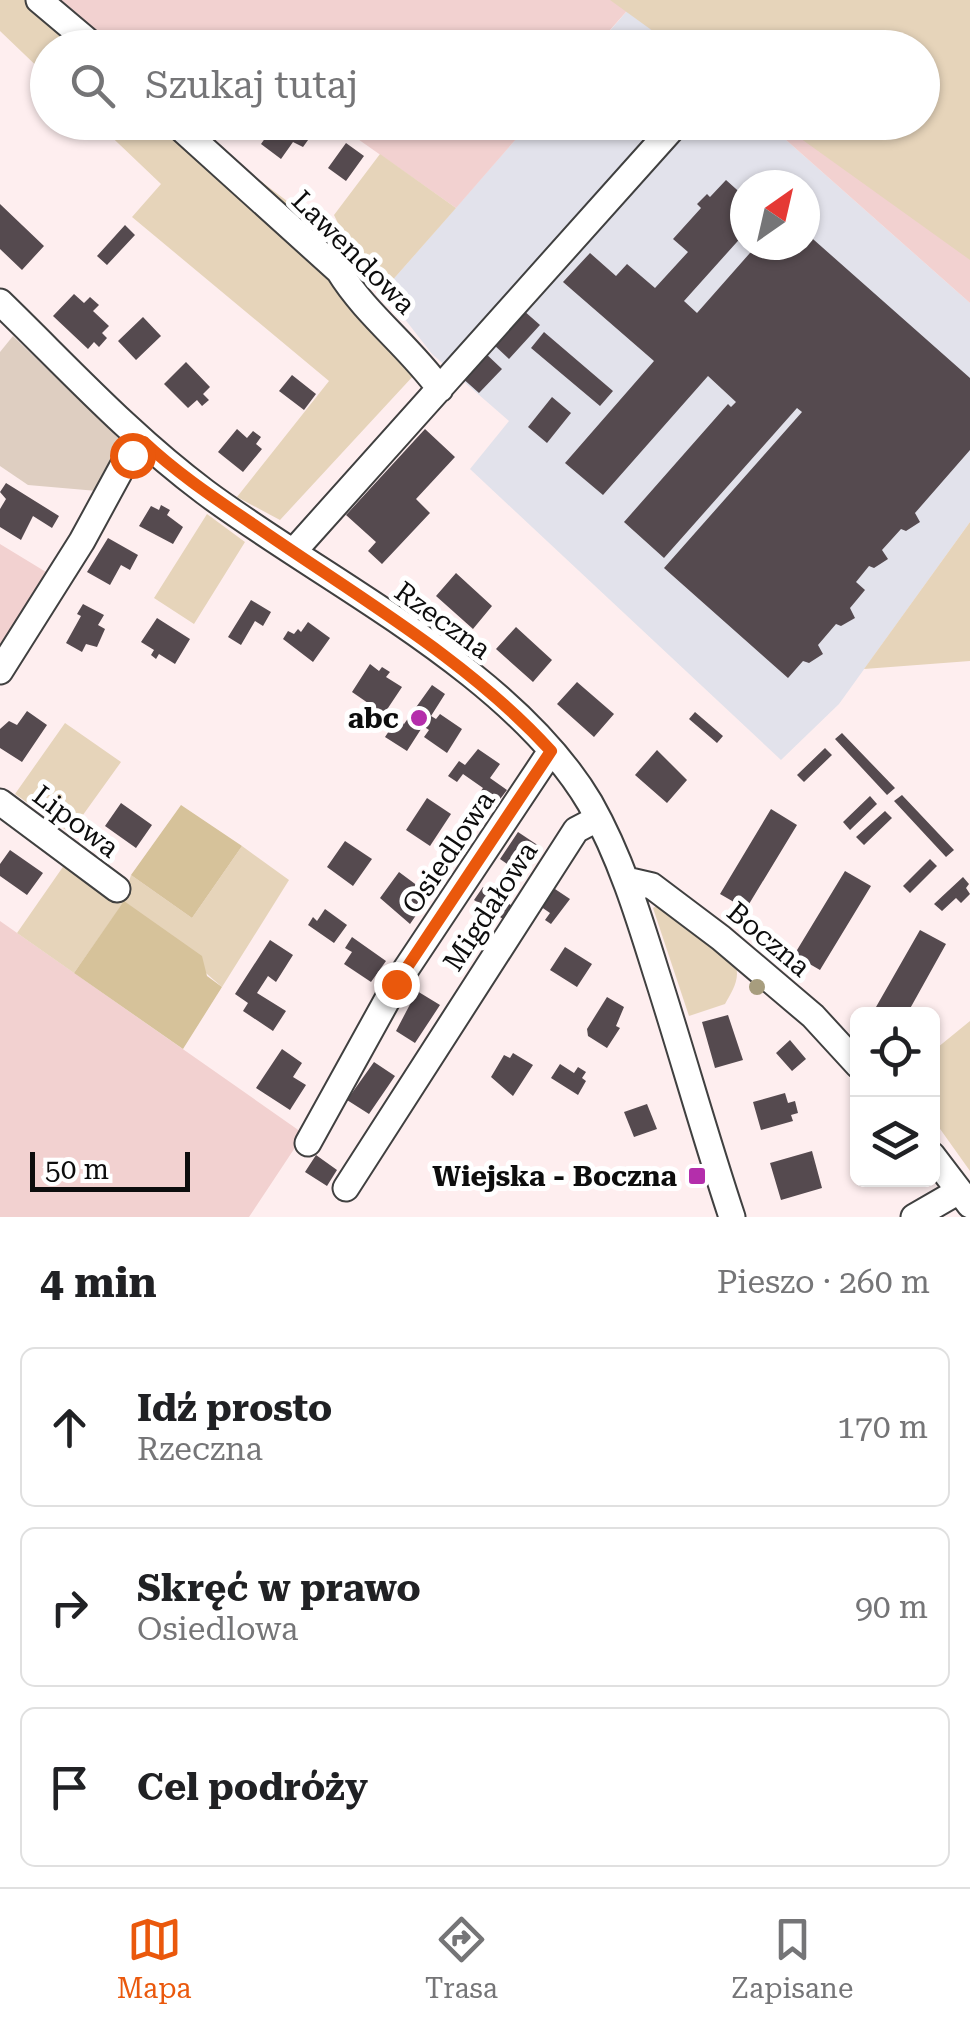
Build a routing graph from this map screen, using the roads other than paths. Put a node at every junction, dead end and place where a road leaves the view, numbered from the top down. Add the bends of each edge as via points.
1 (40, 0) edge
2 (75, 30) edge
3 (194, 140) edge
4 (662, 140) edge
5 (0, 302) edge
6 (440, 389) junction
7 (144, 442) junction
8 (293, 552) junction
9 (0, 671) edge
10 (551, 751) junction
11 (0, 802) edge
12 (598, 819) junction
13 (626, 880) junction
14 (117, 889) dead end
15 (850, 1056) edge
16 (308, 1143) dead end
17 (940, 1165) edge
18 (346, 1188) dead end
19 (965, 1198) edge
20 (732, 1217) edge
21 (914, 1217) edge

1 - 2 street
3 - 6 street, Lawendowa via 339,271
4 - 6 street
5 - 7 street, Rzeczna
6 - 8 street
7 - 8 street, Rzeczna
7 - 9 street via 125,462
8 - 10 street, Rzeczna via 466,672
10 - 12 street, Rzeczna
10 - 16 street, Osiedlowa via 396,984
11 - 14 street, Lipowa
12 - 13 street, Rzeczna
12 - 18 street, Migdałowa via 566,844
13 - 15 street, Boczna via 652,886 722,938
13 - 20 street, Rzeczna
17 - 19 street
19 - 21 street

